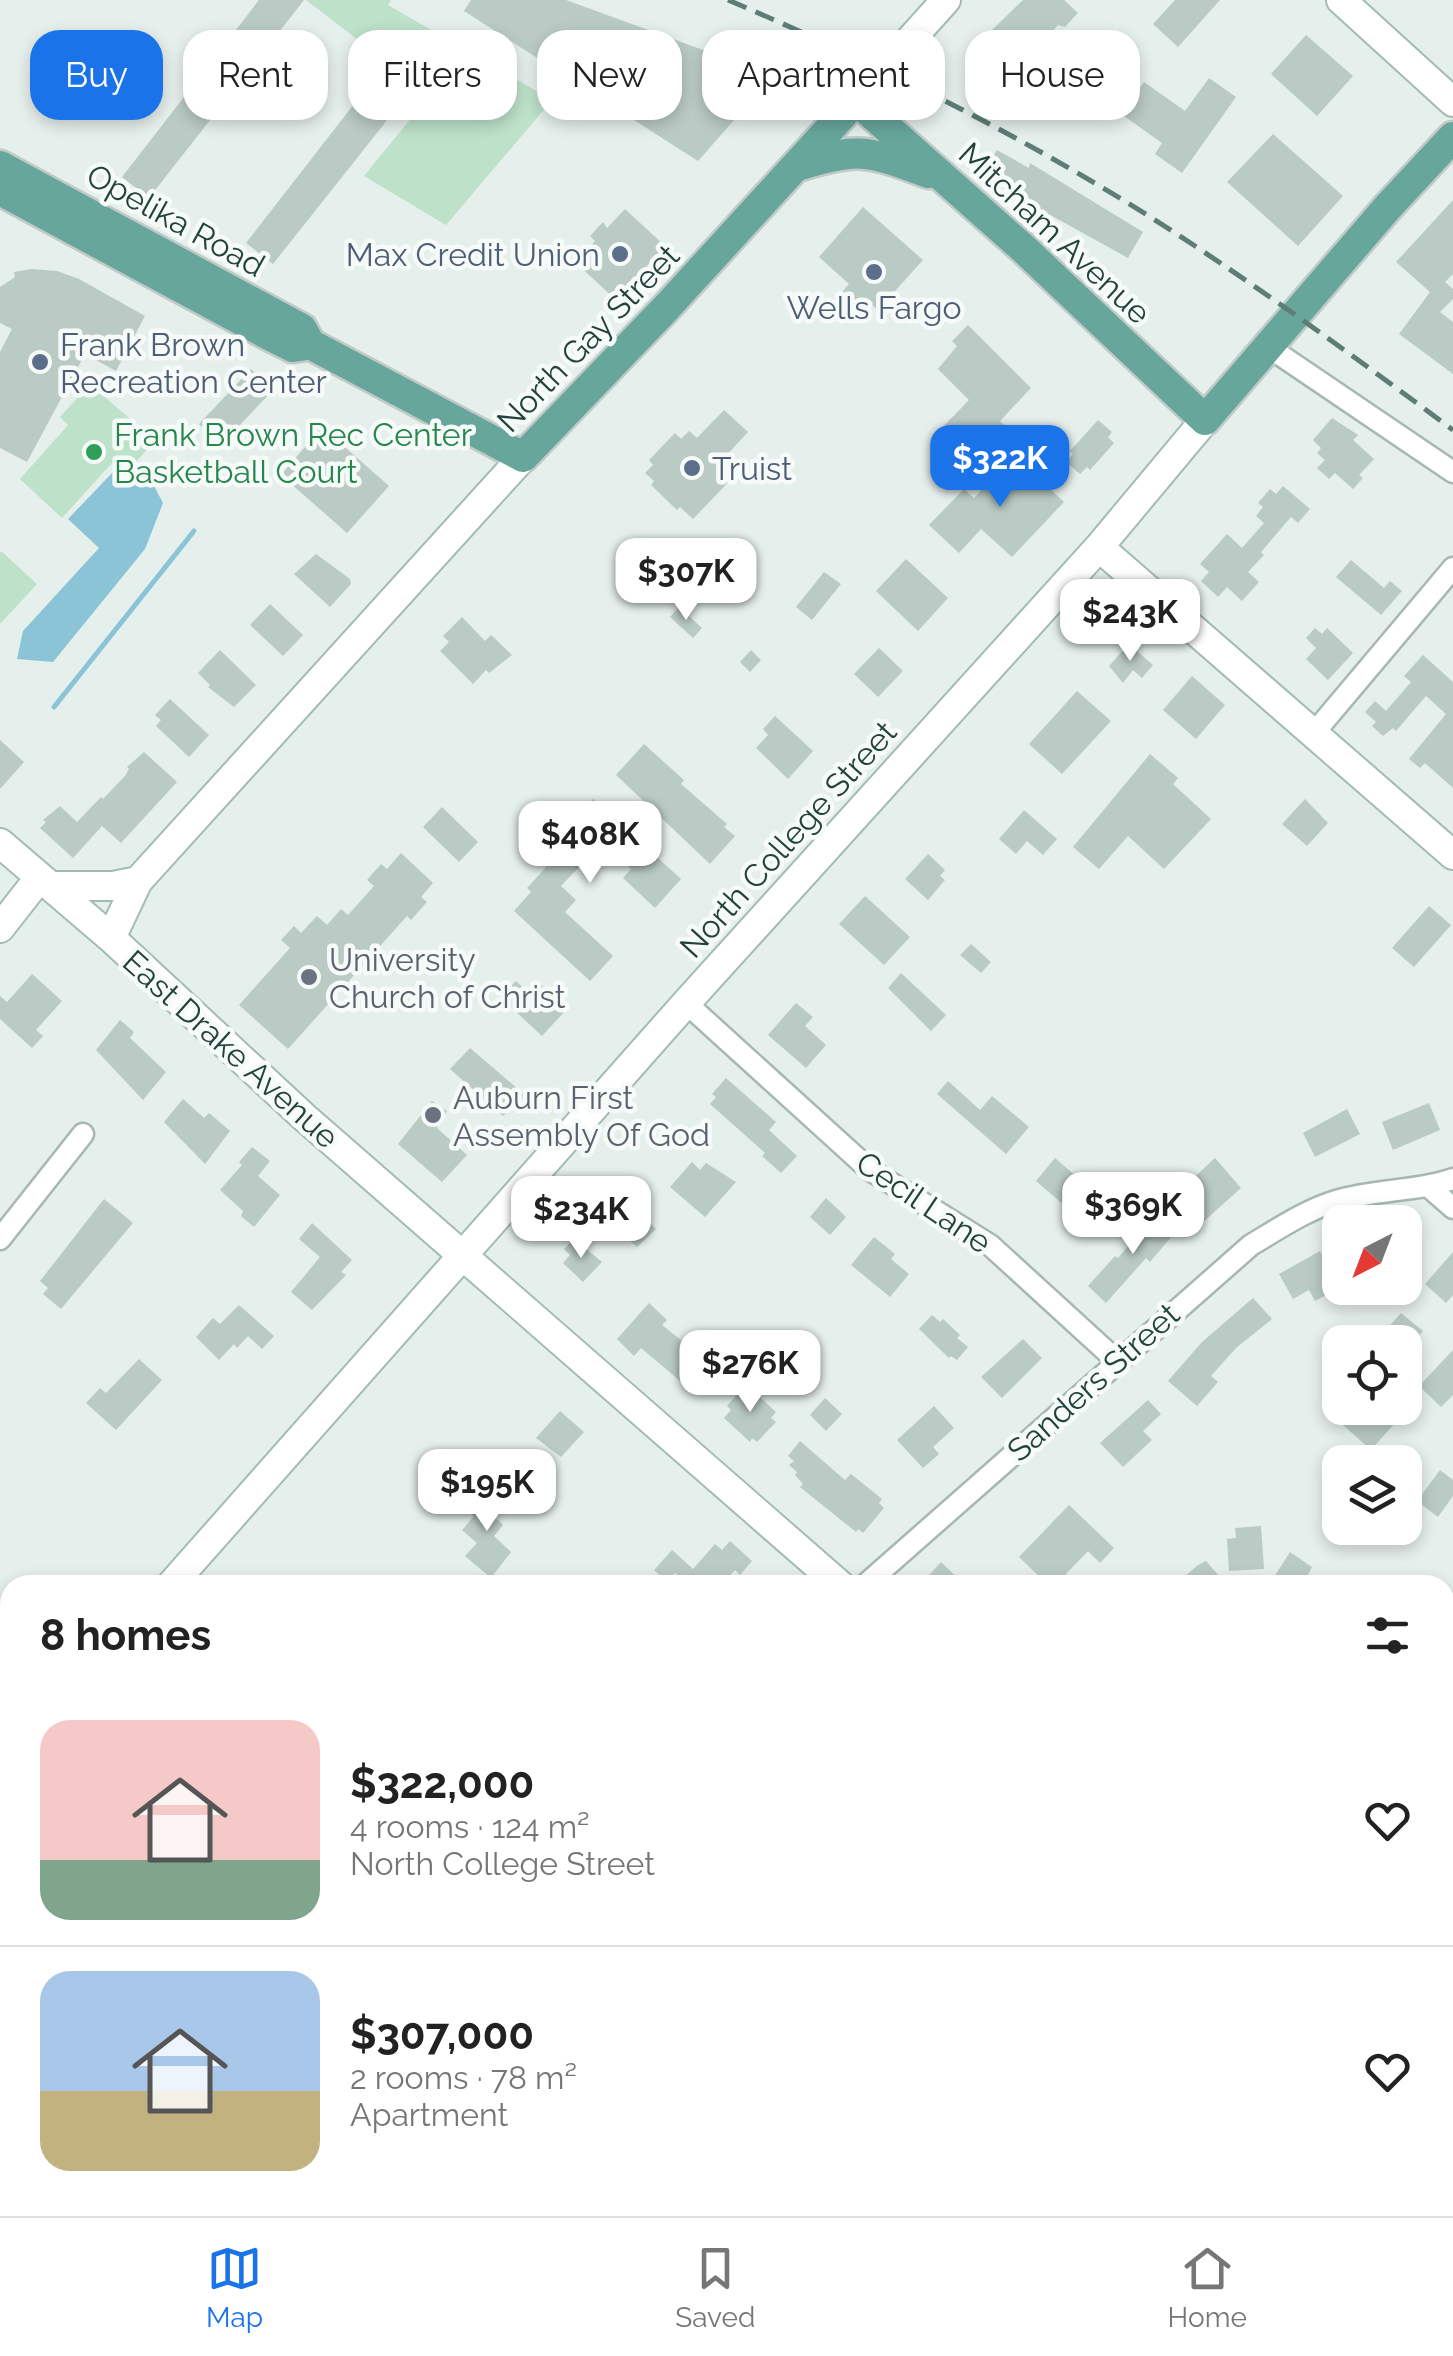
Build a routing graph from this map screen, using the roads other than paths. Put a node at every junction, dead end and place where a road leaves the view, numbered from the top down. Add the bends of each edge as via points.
1 (946, 0) edge
2 (1341, 0) edge
3 (919, 30) edge
4 (1453, 102) edge
5 (838, 120) edge
6 (879, 120) edge
7 (1453, 136) edge
8 (0, 166) edge
9 (798, 166) junction
10 (947, 180) junction
11 (0, 190) edge
12 (310, 344) junction
13 (1267, 346) junction
14 (1205, 420) junction
15 (523, 458) junction
16 (1453, 472) edge
17 (1098, 547) junction
18 (1453, 568) edge
19 (1314, 732) junction
20 (0, 843) edge
21 (1453, 855) edge
22 (138, 881) junction
23 (46, 882) junction
24 (0, 928) edge
25 (111, 938) junction
26 (686, 1003) junction
27 (84, 1134) dead end
28 (1453, 1178) edge
29 (1428, 1187) junction
30 (1453, 1208) edge
31 (0, 1239) edge
32 (463, 1254) junction
33 (1117, 1361) junction
34 (180, 1575) edge
35 (829, 1575) edge
36 (876, 1575) edge

1 - 3 street, North Gay Street
2 - 4 street
5 - 9 main road, North Gay Street
6 - 10 main road, Mitcham Avenue
7 - 13 main road, North College Street
8 - 12 main road, Opelika Road via 302,329
9 - 10 main road via 868,152
9 - 15 main road, North Gay Street
10 - 14 main road, Mitcham Avenue
11 - 12 main road, Opelika Road via 266,334 293,347
12 - 15 main road, Opelika Road
13 - 14 main road, North College Street
13 - 16 street
14 - 17 street, North College Street
15 - 22 street, North Gay Street
17 - 19 street
17 - 26 street, North College Street
18 - 19 street
19 - 21 street
20 - 23 street, East Drake Avenue
22 - 23 street
22 - 25 street, North Gay Street
23 - 24 street
23 - 25 street, East Drake Avenue
25 - 32 street, East Drake Avenue
26 - 32 street, North College Street
26 - 33 street, Cecil Lane via 870,1170 990,1245
27 - 31 street
28 - 29 street, Sanders Street
29 - 30 street
29 - 33 street, Sanders Street via 1335,1201 1297,1218 1236,1257
32 - 34 street, North College Street
32 - 35 street, East Drake Avenue
33 - 36 street, Sanders Street

